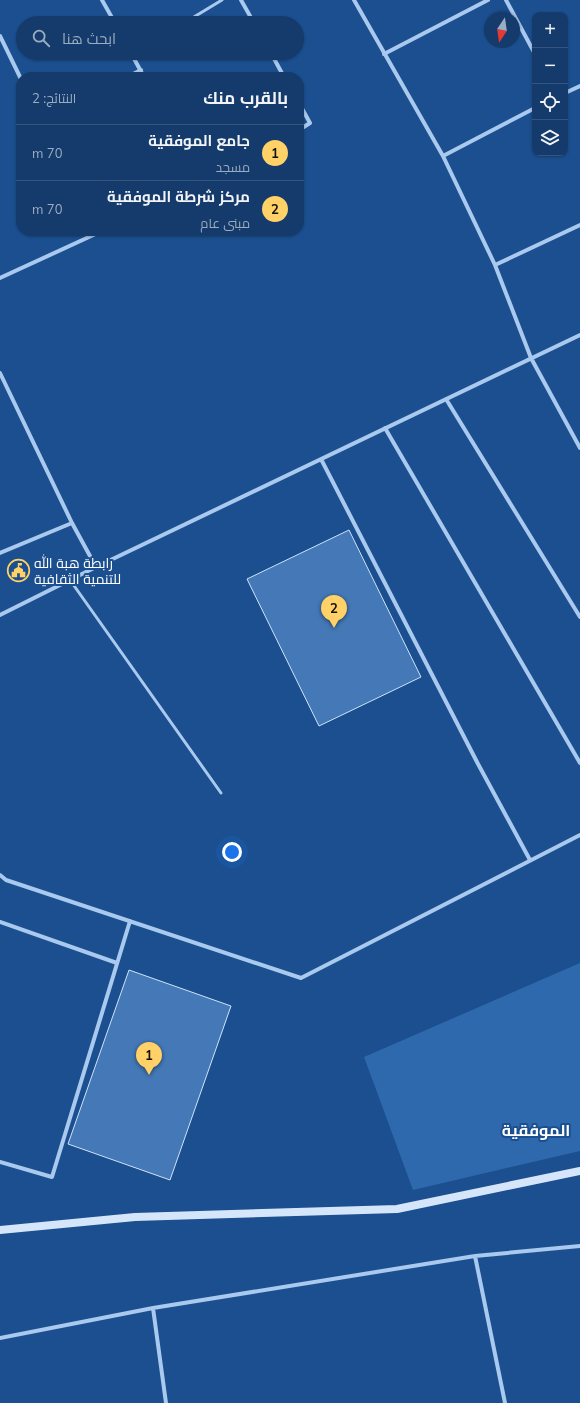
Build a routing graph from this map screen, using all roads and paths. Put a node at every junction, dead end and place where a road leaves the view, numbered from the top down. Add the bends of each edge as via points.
1 (102, 0) edge
2 (222, 0) edge
3 (241, 0) edge
4 (354, 0) edge
5 (488, 0) edge
6 (506, 0) edge
7 (111, 16) edge
8 (196, 16) edge
9 (250, 16) edge
10 (0, 36) edge
11 (532, 48) edge
12 (384, 54) junction
13 (135, 60) edge
14 (275, 60) edge
15 (141, 70) joint
16 (18, 72) edge
17 (137, 72) edge
18 (281, 72) edge
19 (580, 86) edge
20 (568, 92) edge
21 (532, 110) edge
22 (304, 112) edge
23 (304, 127) edge
24 (443, 156) junction
25 (580, 226) edge
26 (90, 236) edge
27 (495, 265) junction
28 (0, 278) edge
29 (580, 335) edge
30 (530, 358) junction
31 (0, 373) edge
32 (446, 399) junction
33 (385, 428) junction
34 (580, 448) edge
35 (321, 459) junction
36 (72, 523) junction
37 (0, 553) edge
38 (96, 567) junction
39 (70, 580) junction
40 (0, 615) edge
41 (580, 617) edge
42 (580, 763) edge
43 (221, 793) dead end
44 (580, 835) edge
45 (530, 860) junction
46 (0, 875) edge
47 (130, 921) junction
48 (0, 922) edge
49 (117, 963) junction
50 (0, 1162) edge
51 (580, 1171) edge
52 (0, 1230) edge
53 (580, 1246) edge
54 (475, 1256) junction
55 (153, 1308) junction
56 (0, 1338) edge
57 (166, 1403) edge
58 (505, 1403) edge

1 - 7 street
2 - 8 lane
3 - 9 street
4 - 12 street
5 - 12 street
6 - 11 street
10 - 16 street
12 - 24 street
13 - 15 street
14 - 18 street
15 - 17 street
19 - 20 street
21 - 24 street
22 - 23 street via 310,123
24 - 27 street
25 - 27 street
26 - 28 street
27 - 30 street
29 - 30 street
30 - 32 street
30 - 34 street
31 - 36 street
32 - 33 street
32 - 41 street
33 - 35 street
33 - 42 street
35 - 38 street
35 - 45 street
36 - 37 street
36 - 38 street
38 - 39 street
39 - 40 street
39 - 43 lane
44 - 45 street
45 - 47 street via 301,978
46 - 47 street via 6,880
47 - 49 street
48 - 49 street
49 - 50 street via 52,1177
51 - 52 street via 397,1209 135,1217
53 - 54 street
54 - 55 street
54 - 58 street
55 - 56 street
55 - 57 street

